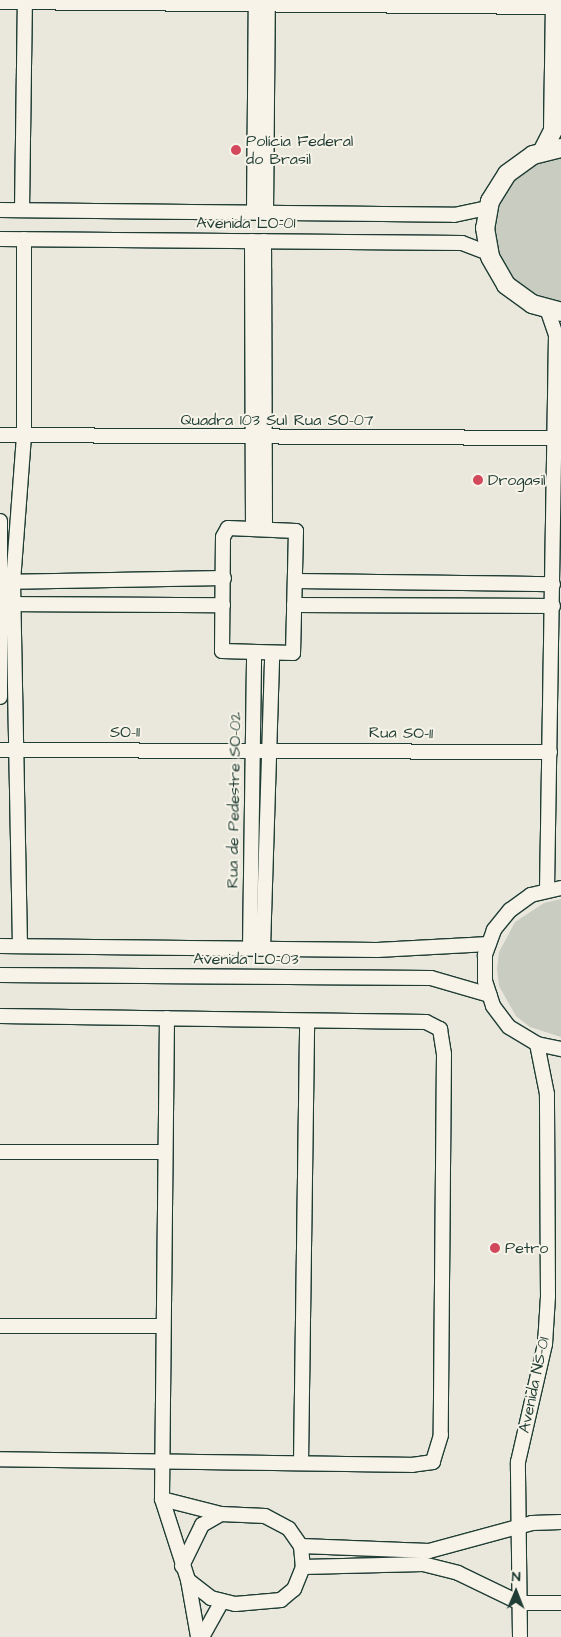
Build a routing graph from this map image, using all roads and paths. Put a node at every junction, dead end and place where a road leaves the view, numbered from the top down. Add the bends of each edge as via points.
1 (10, 1) edge
2 (262, 2) edge
3 (555, 3) edge
4 (561, 148) edge
5 (542, 152) junction
6 (488, 208) junction
7 (0, 210) edge
8 (22, 210) junction
9 (260, 213) junction
10 (0, 239) edge
11 (24, 239) junction
12 (258, 241) junction
13 (488, 253) junction
14 (554, 310) edge
15 (0, 435) edge
16 (24, 436) junction
17 (260, 438) junction
18 (554, 438) junction
19 (0, 521) edge
20 (259, 528) junction
21 (224, 578) junction
22 (5, 582) edge
23 (295, 582) junction
24 (553, 584) junction
25 (5, 604) edge
26 (223, 605) junction
27 (294, 605) junction
28 (553, 606) junction
29 (254, 653) junction
30 (272, 654) junction
31 (0, 697) edge
32 (251, 749) junction
33 (267, 749) junction
34 (0, 750) edge
35 (14, 750) junction
36 (550, 752) junction
37 (554, 889) edge
38 (489, 944) junction
39 (0, 946) edge
40 (20, 946) junction
41 (256, 948) junction
42 (0, 975) edge
43 (490, 995) junction
44 (0, 1016) edge
45 (166, 1018) junction
46 (307, 1021) junction
47 (537, 1044) junction
48 (561, 1049) edge
49 (0, 1152) edge
50 (165, 1152) junction
51 (0, 1326) edge
52 (163, 1326) junction
53 (0, 1458) edge
54 (163, 1463) junction
55 (301, 1463) junction
56 (162, 1499) junction
57 (222, 1514) junction
58 (561, 1522) edge
59 (518, 1527) junction
60 (301, 1546) junction
61 (182, 1566) junction
62 (303, 1567) junction
63 (188, 1580) junction
64 (222, 1601) junction
65 (520, 1603) junction
66 (561, 1603) edge
67 (198, 1637) edge
68 (202, 1637) edge
69 (520, 1637) edge

1 - 2 street
1 - 8 street
2 - 3 street
2 - 9 street
3 - 5 main road via 554,123
4 - 5 main road
5 - 6 main road via 507,174
6 - 9 street, Avenida LO-01 via 454,215
6 - 13 main road
7 - 8 street, Avenida LO-01
8 - 9 street, Avenida LO-01
10 - 11 street, Avenida LO-01
11 - 12 street, Avenida LO-01
11 - 16 street
12 - 13 street, Avenida LO-01 via 462,243
12 - 17 street
13 - 14 main road via 509,288
14 - 18 street
15 - 16 street, Quadra 103 Sul Rua SO-07
16 - 17 street, Quadra 103 Sul Rua SO-07
16 - 22 street
17 - 18 street, Quadra 103 Sul Rua SO-07
17 - 20 street
18 - 24 street
19 - 22 street
20 - 21 street via 230,528 224,533
20 - 23 street via 296,531
21 - 22 street
21 - 26 street
22 - 25 street
23 - 24 street
23 - 27 street
24 - 28 street
25 - 26 street
25 - 31 street
25 - 35 street
26 - 29 street via 222,651
27 - 28 street
27 - 30 street via 294,652
28 - 36 street
29 - 30 street
29 - 32 street, Rua de Pedestre SO-02
30 - 33 street, Rua de Pedestre SO-02
32 - 33 street, Rua SO-11
32 - 35 street, SO-11
32 - 41 street, Rua de Pedestre SO-02
33 - 36 street, Rua SO-11
33 - 41 street, Rua de Pedestre SO-02
34 - 35 street, SO-11
35 - 40 street
36 - 37 street
37 - 38 street via 510,910
38 - 41 street, Avenida LO-03 via 377,950
38 - 43 street via 485,981
39 - 40 street, Avenida LO-03
40 - 41 street, Avenida LO-03
42 - 43 street, Avenida LO-03 via 431,978
43 - 47 street via 509,1027
44 - 45 street
45 - 46 street
45 - 50 street
46 - 55 street
46 - 55 street via 426,1022 441,1032 442,1425 439,1448 433,1462 426,1465
47 - 48 street
47 - 59 street, Avenida NS-01 via 547,1094 548,1296 546,1344 518,1462
49 - 50 street
50 - 52 street
51 - 52 street
52 - 54 street
53 - 54 street
54 - 55 street
54 - 56 street
56 - 57 street
56 - 61 street
57 - 60 street via 265,1516 289,1529
57 - 61 street via 202,1525
58 - 59 street
59 - 60 street via 429,1551
59 - 65 street, Avenida NS-01
60 - 62 street
61 - 63 street
62 - 64 street via 294,1589 281,1600
62 - 65 street via 423,1564 458,1573
63 - 64 street
63 - 67 street
64 - 68 street
65 - 66 street
65 - 69 street, Avenida NS-01

